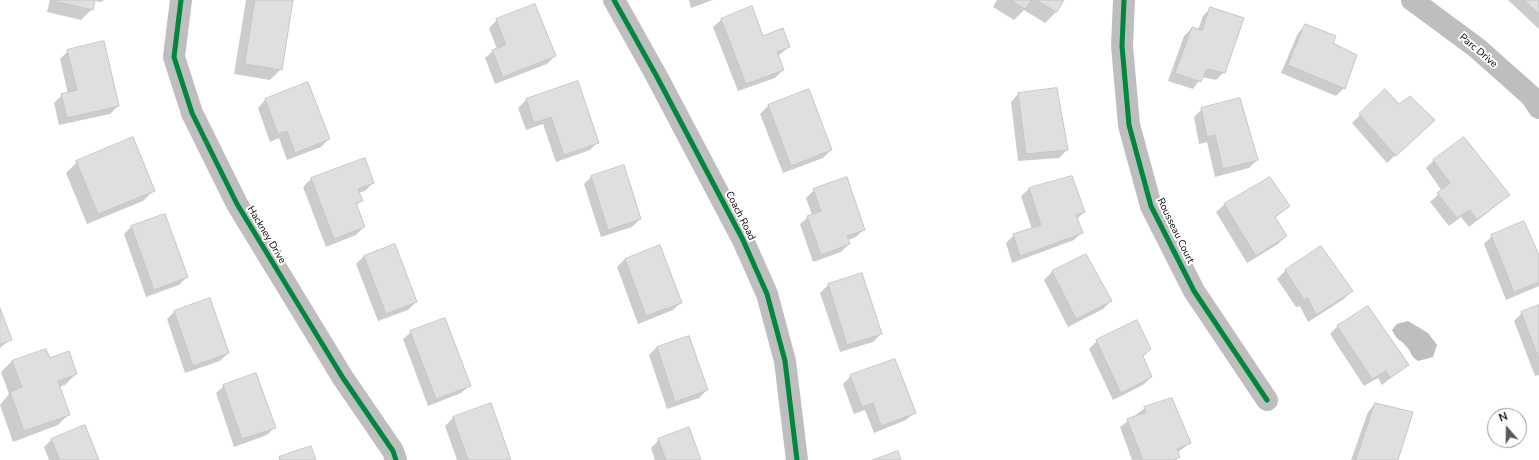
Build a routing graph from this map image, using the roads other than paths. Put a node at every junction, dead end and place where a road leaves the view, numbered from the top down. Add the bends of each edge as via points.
1 (181, 0) edge
2 (614, 0) edge
3 (1124, 0) edge
4 (1415, 1) edge
5 (1539, 108) edge
6 (1267, 400) dead end
7 (396, 460) edge
8 (797, 460) edge

1 - 7 street, Hackney Drive via 174,57 192,113 237,204 335,365 393,451
2 - 8 street, Coach Road via 743,240 766,294 784,361
3 - 6 street, Rousseau Court via 1122,46 1129,125 1151,206 1194,291
4 - 5 street, Parc Drive via 1477,48 1531,96

